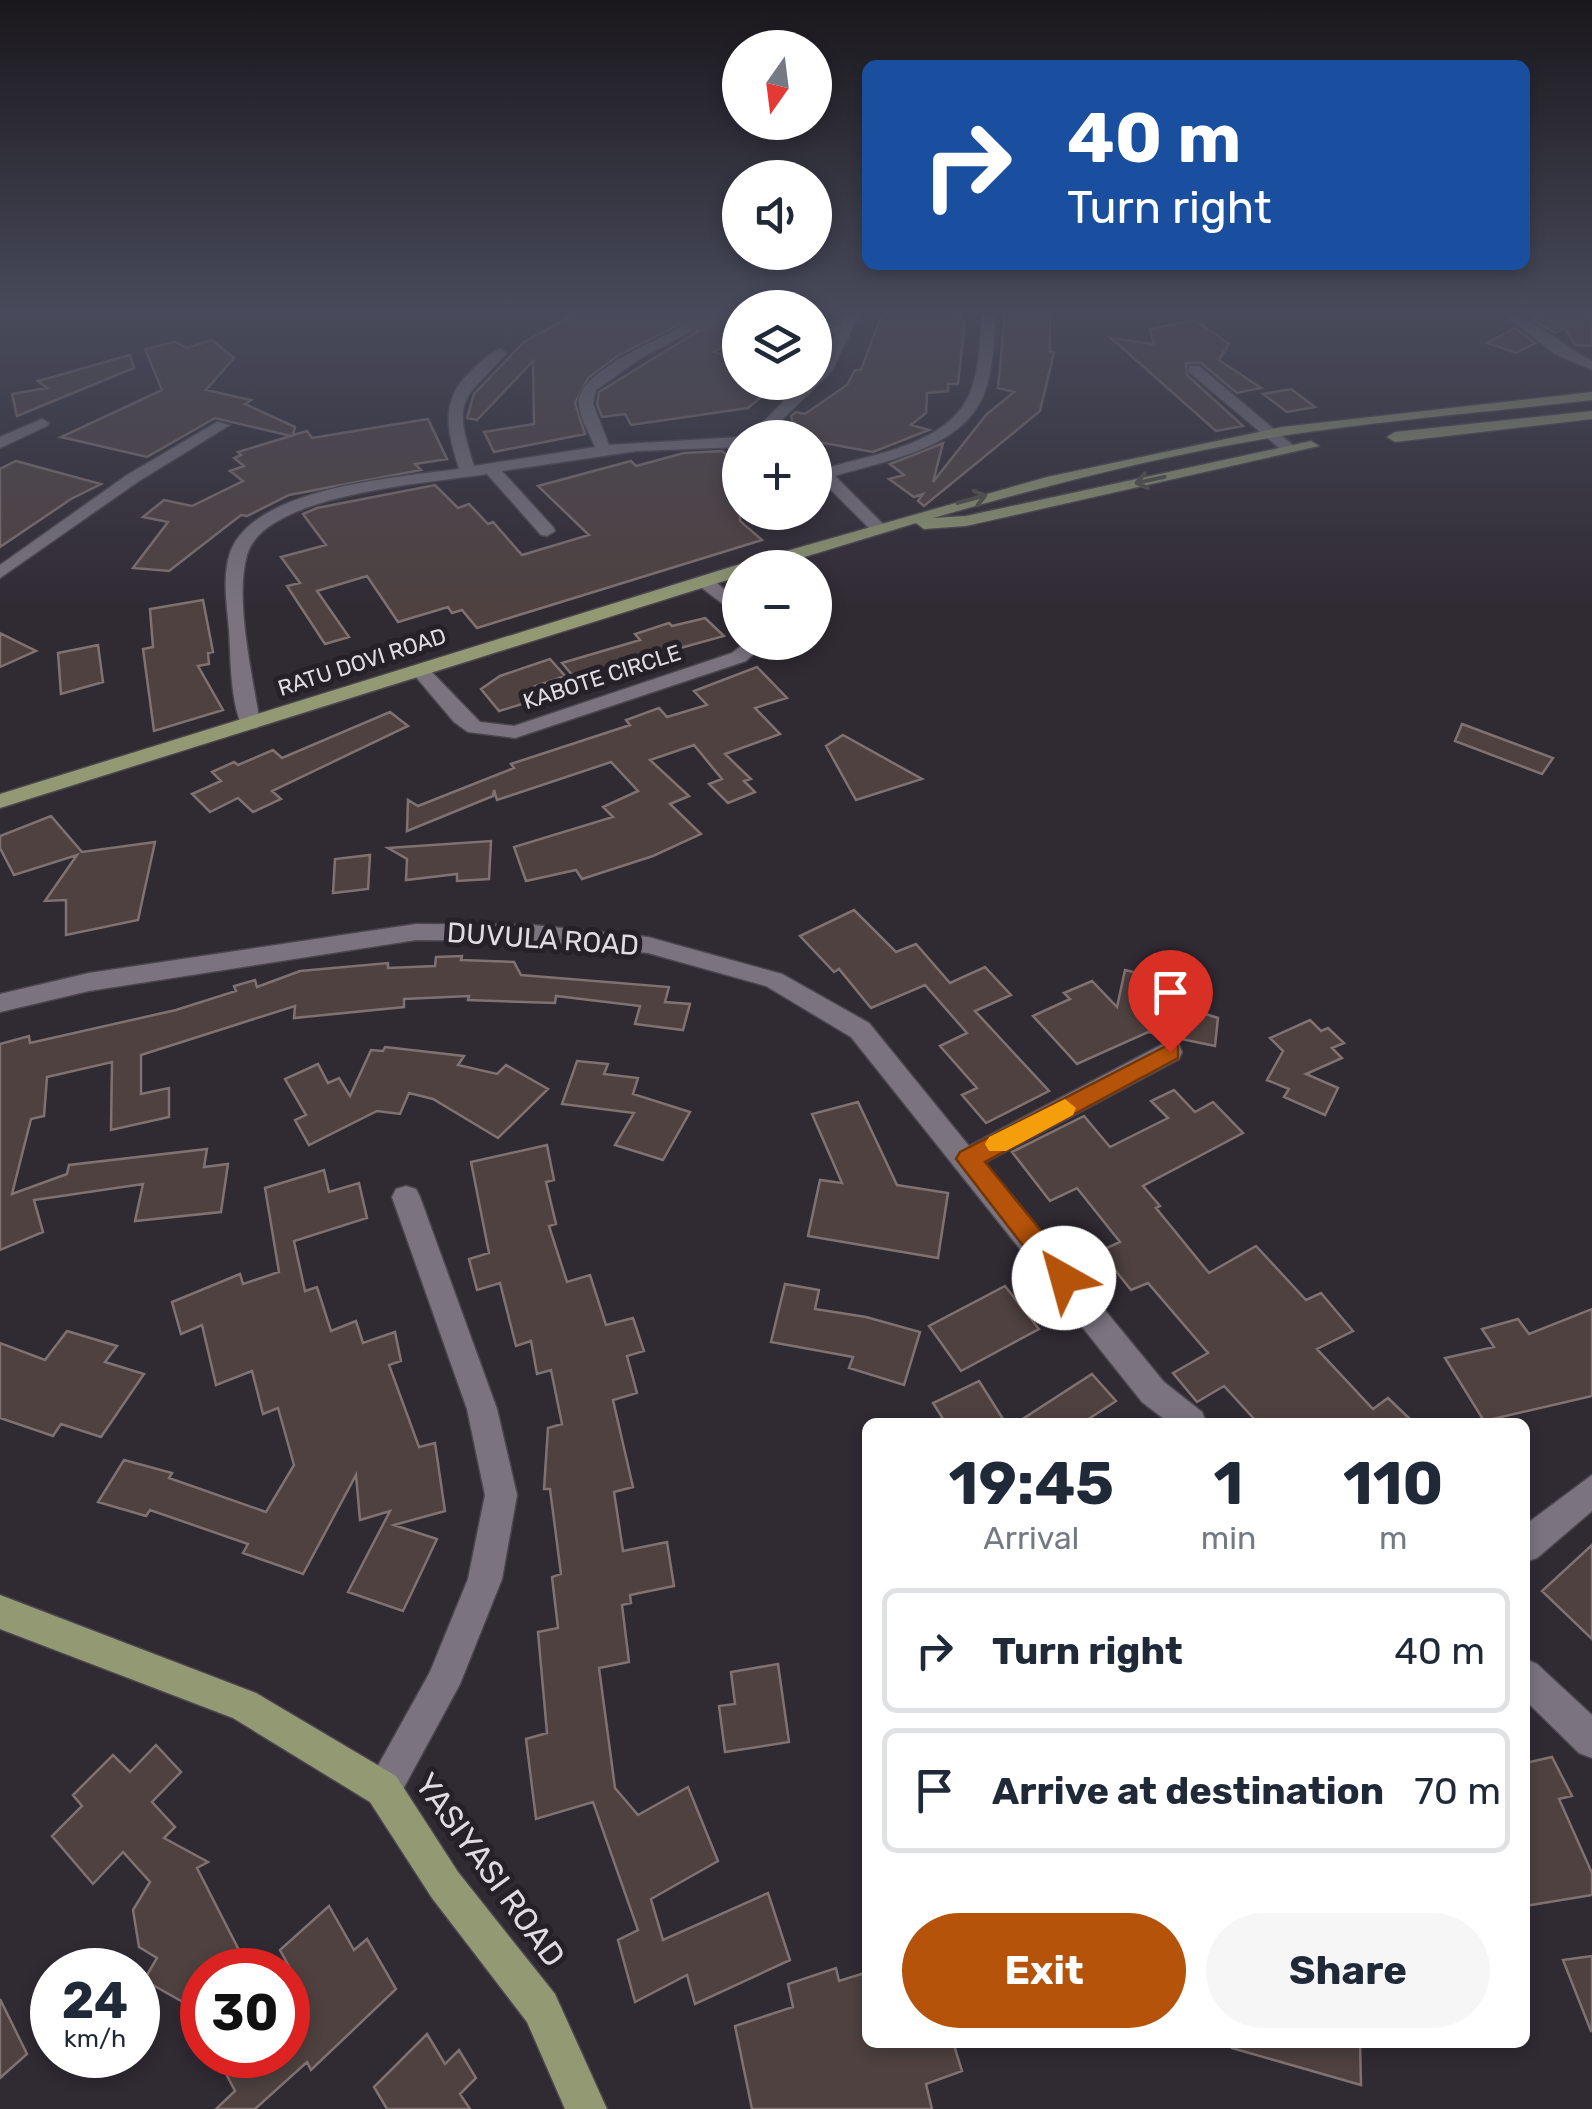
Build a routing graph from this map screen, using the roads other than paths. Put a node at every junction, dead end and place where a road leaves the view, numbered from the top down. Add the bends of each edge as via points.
1 (453, 412) edge
2 (589, 412) edge
3 (966, 412) edge
4 (1245, 412) edge
5 (1457, 412) edge
6 (1592, 415) edge
7 (42, 422) dead end
8 (222, 425) dead end
9 (1272, 435) junction
10 (1386, 438) dead end
11 (722, 442) edge
12 (0, 443) edge
13 (1327, 444) dead end
14 (603, 449) junction
15 (1289, 449) junction
16 (832, 466) edge
17 (490, 468) junction
18 (468, 472) junction
19 (832, 479) edge
20 (879, 528) junction
21 (547, 531) dead end
22 (807, 550) edge
23 (0, 574) edge
24 (722, 576) edge
25 (704, 581) junction
26 (722, 596) edge
27 (730, 660) edge
28 (419, 670) junction
29 (250, 724) junction
30 (0, 801) edge
31 (0, 1004) edge
32 (1170, 1052) dead end
33 (968, 1159) junction
34 (406, 1197) dead end
35 (1185, 1418) edge
36 (1592, 1491) edge
37 (1530, 1542) edge
38 (0, 1612) edge
39 (1530, 1681) edge
40 (1592, 1740) edge
41 (383, 1789) junction
42 (586, 2109) edge

1 - 18 street
2 - 14 street
3 - 16 street via 933,436
4 - 9 street
5 - 9 main road
6 - 10 main road
7 - 12 street
8 - 23 street via 133,478
9 - 15 street
20 -> 9 main road via 1034,484
11 - 14 street
13 - 15 main road
14 - 17 street
15 -> 20 main road via 966,521
17 - 18 street
17 - 21 street
18 - 29 street via 310,504 275,516 250,535 238,552 233,585
19 - 20 street
20 - 22 main road
24 - 25 main road, RATU DOVI ROAD
25 - 26 street
25 - 28 main road, RATU DOVI ROAD
27 - 28 street, KABOTE CIRCLE via 515,732 475,728
28 - 29 main road, RATU DOVI ROAD
29 - 30 main road, RATU DOVI ROAD
31 - 33 street, DUVULA ROAD via 108,979 416,932 533,932 648,945 774,980 860,1030
32 - 33 street
33 - 35 street, DUVULA ROAD via 1152,1392
34 - 41 street via 482,1409 501,1495 484,1579 444,1684
36 - 37 street
38 - 41 main road, YASIYASI ROAD via 244,1705
39 - 40 street
41 - 42 main road, YASIYASI ROAD via 445,1886 541,2008

